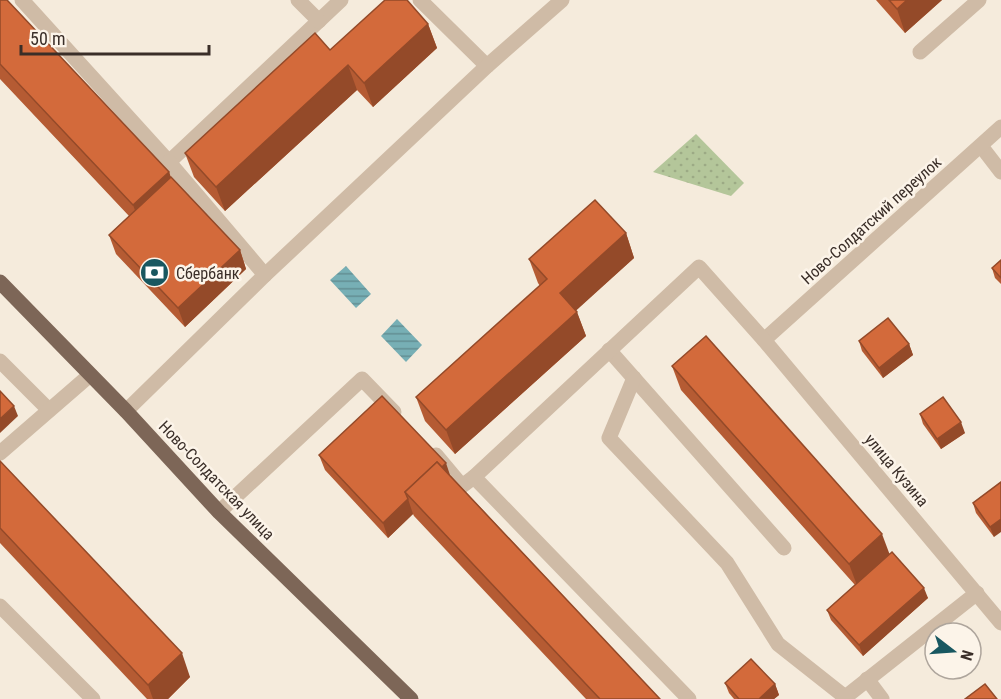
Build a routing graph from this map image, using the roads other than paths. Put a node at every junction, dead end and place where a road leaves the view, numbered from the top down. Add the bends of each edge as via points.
1 (22, 0) edge
2 (298, 0) edge
3 (341, 0) edge
4 (420, 0) edge
5 (562, 0) edge
6 (979, 0) edge
7 (319, 21) junction
8 (920, 52) dead end
9 (487, 66) junction
10 (1001, 127) edge
11 (981, 146) junction
12 (169, 162) junction
13 (1001, 172) edge
14 (265, 275) junction
15 (0, 282) edge
16 (764, 340) junction
17 (609, 350) junction
18 (0, 361) edge
19 (90, 375) junction
20 (634, 378) junction
21 (49, 410) junction
22 (126, 411) junction
23 (403, 421) edge
24 (428, 445) edge
25 (0, 453) edge
26 (474, 477) junction
27 (219, 512) junction
28 (784, 548) dead end
29 (977, 593) junction
30 (0, 606) edge
31 (1001, 623) edge
32 (867, 680) junction
33 (844, 698) edge
34 (93, 699) edge
35 (411, 699) edge
36 (689, 699) edge
37 (882, 699) edge

1 - 12 street
2 - 7 street
3 - 7 street
4 - 9 street
5 - 9 street
6 - 8 street
7 - 12 street
9 - 14 street
10 - 11 street, Ново-Солдатский переулок
11 - 13 street
11 - 16 street, Ново-Солдатский переулок
12 - 14 street
14 - 22 street
15 - 19 main road, Ново-Солдатская улица
16 - 17 street, улица Кузина via 699,267
16 - 29 street, улица Кузина
17 - 20 street
17 - 26 street
18 - 21 street
19 - 21 street
19 - 22 main road, Ново-Солдатская улица
20 - 28 street
20 - 33 street via 609,438 727,563 778,644
21 - 25 street
22 - 27 main road, Ново-Солдатская улица
23 - 27 street via 362,380
24 - 26 street via 462,486
26 - 36 street
27 - 35 main road, Ново-Солдатская улица
29 - 31 street, улица Кузина
29 - 32 street
30 - 34 street
32 - 33 street
32 - 37 street

